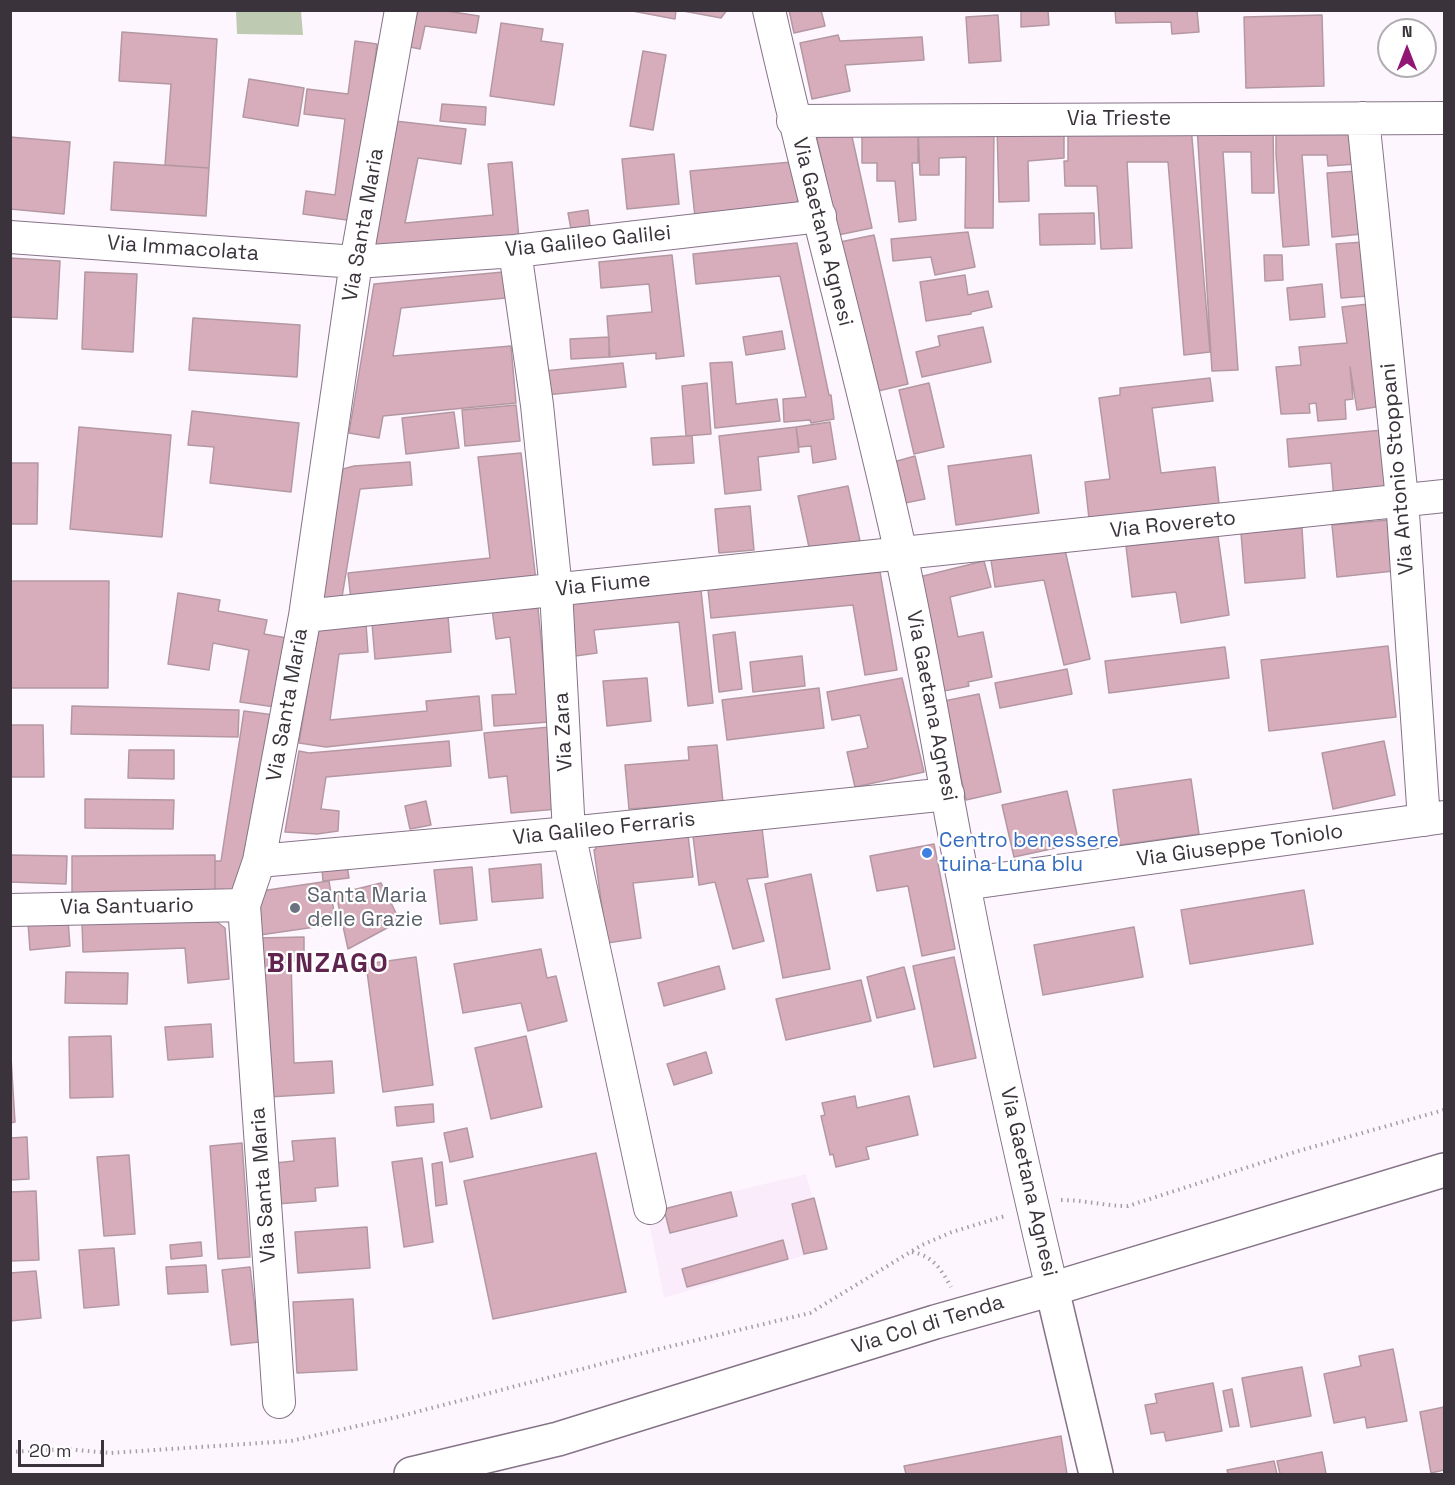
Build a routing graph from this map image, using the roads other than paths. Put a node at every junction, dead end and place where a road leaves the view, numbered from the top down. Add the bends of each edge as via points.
1 (401, 10) edge
2 (768, 10) edge
3 (1363, 118) junction
4 (1444, 118) edge
5 (794, 121) junction
6 (820, 216) junction
7 (10, 237) edge
8 (515, 251) junction
9 (356, 262) junction
10 (1444, 496) edge
11 (1402, 499) junction
12 (901, 554) junction
13 (556, 590) junction
14 (305, 616) junction
15 (948, 795) junction
16 (1434, 819) edge
17 (569, 833) junction
18 (259, 861) junction
19 (964, 884) junction
20 (244, 905) junction
21 (10, 910) edge
22 (1444, 1170) edge
23 (650, 1208) dead end
24 (1052, 1289) junction
25 (279, 1402) dead end
26 (411, 1474) edge
27 (1096, 1474) edge

1 - 9 street, Via Santa Maria
2 - 5 street, Via Gaetana Agnesi
3 - 4 street, Via Trieste
3 - 5 street, Via Trieste
3 - 11 street, Via Antonio Stoppani
5 - 6 street, Via Gaetana Agnesi
6 - 8 street, Via Galileo Galilei
6 - 12 street, Via Gaetana Agnesi
7 - 9 street, Via Immacolata
8 - 9 street, Via Galileo Galilei
8 - 13 street, Via Zara via 537,405
9 - 14 street, Via Santa Maria
10 - 11 street, Via Rovereto
11 - 12 street, Via Rovereto
11 - 16 street, Via Antonio Stoppani
12 - 13 street, Via Fiume
12 - 15 street, Via Gaetana Agnesi
13 - 14 street, Via Fiume
13 - 17 street, Via Zara
14 - 18 street, Via Santa Maria
15 - 17 street, Via Galileo Ferraris
15 - 19 street, Via Gaetana Agnesi
16 - 19 street, Via Giuseppe Toniolo
17 - 18 street, Via Galileo Ferraris
17 - 23 street, Via Zara
18 - 20 street, Via Santa Maria
19 - 24 street, Via Gaetana Agnesi
20 - 21 street, Via Santuario
20 - 25 street, Via Santa Maria
22 - 24 main road, Via Col di Tenda
24 - 26 main road, Via Col di Tenda via 558,1439
24 - 27 main road, Via Gaetana Agnesi

